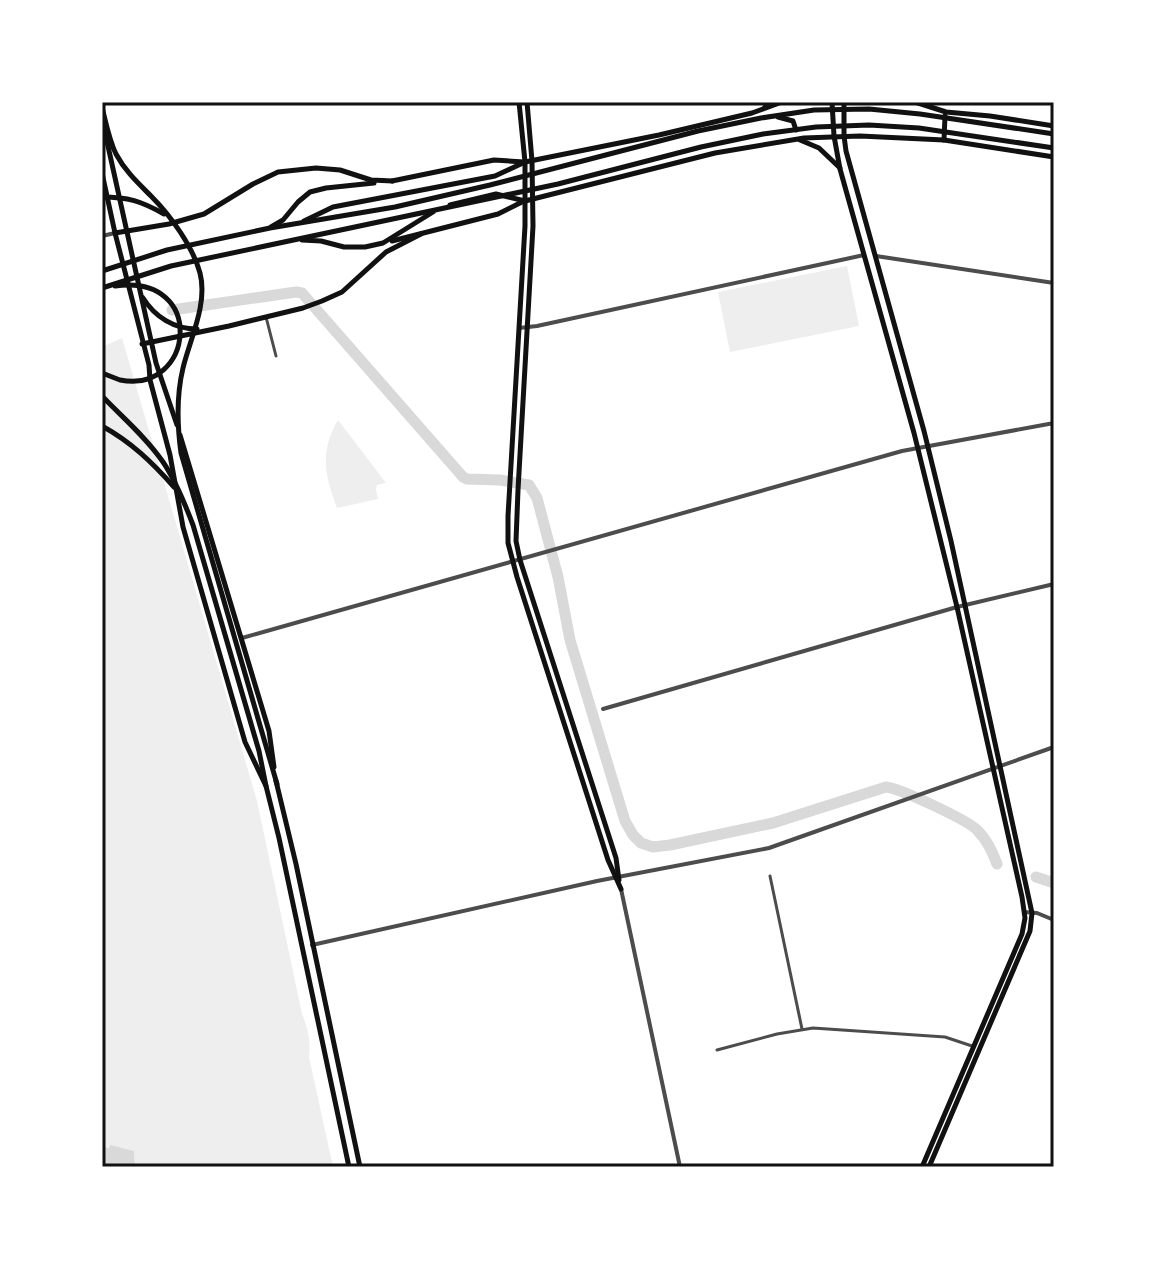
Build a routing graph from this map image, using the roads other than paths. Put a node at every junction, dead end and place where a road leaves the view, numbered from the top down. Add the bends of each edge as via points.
1 (519, 102) edge
2 (527, 102) edge
3 (782, 102) edge
4 (832, 102) edge
5 (844, 102) edge
6 (915, 102) edge
7 (768, 104) edge
8 (102, 107) edge
9 (946, 112) junction
10 (752, 113) junction
11 (102, 119) edge
12 (1054, 126) edge
13 (1054, 134) edge
14 (834, 136) junction
15 (844, 136) junction
16 (794, 139) junction
17 (944, 140) junction
18 (1054, 148) edge
19 (1054, 157) edge
20 (532, 161) junction
21 (525, 162) junction
22 (840, 169) junction
23 (102, 173) edge
24 (393, 181) junction
25 (102, 197) edge
26 (533, 199) junction
27 (525, 201) junction
28 (168, 217) junction
29 (294, 224) junction
30 (270, 228) junction
31 (127, 231) junction
32 (115, 233) junction
33 (421, 234) junction
34 (102, 236) edge
35 (294, 239) junction
36 (383, 243) junction
37 (864, 255) junction
38 (874, 256) junction
39 (102, 271) edge
40 (1054, 283) edge
41 (102, 288) edge
42 (141, 296) junction
43 (266, 317) junction
44 (527, 327) junction
45 (519, 328) junction
46 (206, 329) junction
47 (151, 342) junction
48 (142, 344) junction
49 (276, 356) dead end
50 (102, 373) edge
51 (102, 396) edge
52 (1054, 423) edge
53 (102, 426) edge
54 (927, 446) junction
55 (917, 448) junction
56 (515, 469) junction
57 (181, 495) junction
58 (516, 562) junction
59 (1054, 584) edge
60 (966, 605) junction
61 (957, 607) junction
62 (242, 638) junction
63 (603, 709) dead end
64 (1054, 747) edge
65 (1000, 767) junction
66 (992, 770) junction
67 (277, 784) junction
68 (266, 786) junction
69 (770, 876) dead end
70 (617, 877) junction
71 (621, 889) joint
72 (1024, 912) junction
73 (1032, 913) junction
74 (1054, 920) edge
75 (312, 945) junction
76 (802, 1029) junction
77 (976, 1048) junction
78 (717, 1050) dead end
79 (349, 1167) edge
80 (360, 1167) edge
81 (680, 1167) edge
82 (922, 1167) edge
83 (929, 1167) edge

1 - 21 main road
2 - 20 main road
3 - 7 main road
4 - 14 main road
5 - 15 main road
6 - 9 main road
7 - 10 main road
8 - 28 main road via 116,153
9 - 12 main road
9 - 17 main road
10 - 16 main road via 793,121
10 - 20 main road
11 - 31 main road
13 - 29 main road via 920,114 814,110 698,131 395,207
14 - 15 main road
14 - 16 main road
14 - 22 main road
15 - 17 main road
15 - 38 main road
16 - 22 main road via 819,148
16 - 26 main road via 715,153
17 - 19 main road
18 - 35 main road via 919,128 816,127 701,147 558,184
20 - 21 main road
20 - 26 main road
21 - 24 main road via 494,160
21 - 27 main road
21 - 29 main road via 495,176 333,207
22 - 37 main road
23 - 32 main road
24 - 30 main road via 310,192
24 - 31 main road via 316,168 278,172 204,214
25 - 28 main road via 126,197
26 - 27 main road
26 - 44 main road
27 - 33 main road via 498,214
27 - 36 main road via 496,194 452,204
27 - 45 main road
28 - 67 main road via 194,253 201,278 178,396 181,453
29 - 30 main road
30 - 39 main road via 167,250
31 - 32 main road
31 - 42 main road
32 - 34 street
32 - 48 main road
33 - 36 main road
33 - 43 main road via 386,252 342,292
35 - 36 main road via 344,247
35 - 41 main road via 171,266
37 - 44 street
37 - 55 main road
38 - 40 street
38 - 54 main road
41 - 50 main road via 131,284 166,297 178,313 182,331 169,364 156,375 119,380
42 - 46 main road via 174,326
42 - 47 main road
43 - 46 main road
43 - 49 street
44 - 45 street
44 - 56 main road
45 - 56 main road
46 - 47 main road
47 - 48 main road
47 - 62 main road
48 - 68 main road via 183,527 245,742
51 - 57 main road via 149,444
52 - 54 street
53 - 57 main road via 143,454
54 - 55 street
54 - 60 main road
55 - 58 street
55 - 61 main road
56 - 58 main road
56 - 58 main road via 508,543
57 - 68 main road
58 - 62 street
58 - 70 main road
59 - 60 street
60 - 61 street
60 - 65 main road
61 - 63 street
61 - 66 main road
62 - 67 main road via 269,731
64 - 65 street
65 - 66 street
65 - 73 main road
66 - 70 street via 769,848
66 - 72 main road
67 - 75 main road
68 - 79 main road
69 - 76 street
70 - 71 main road
70 - 75 street
71 - 81 street
72 - 73 street
72 - 77 main road via 1022,934
73 - 74 street
73 - 77 main road via 1030,931
75 - 80 main road
76 - 77 street via 945,1037
76 - 78 street
77 - 82 main road
77 - 83 main road

